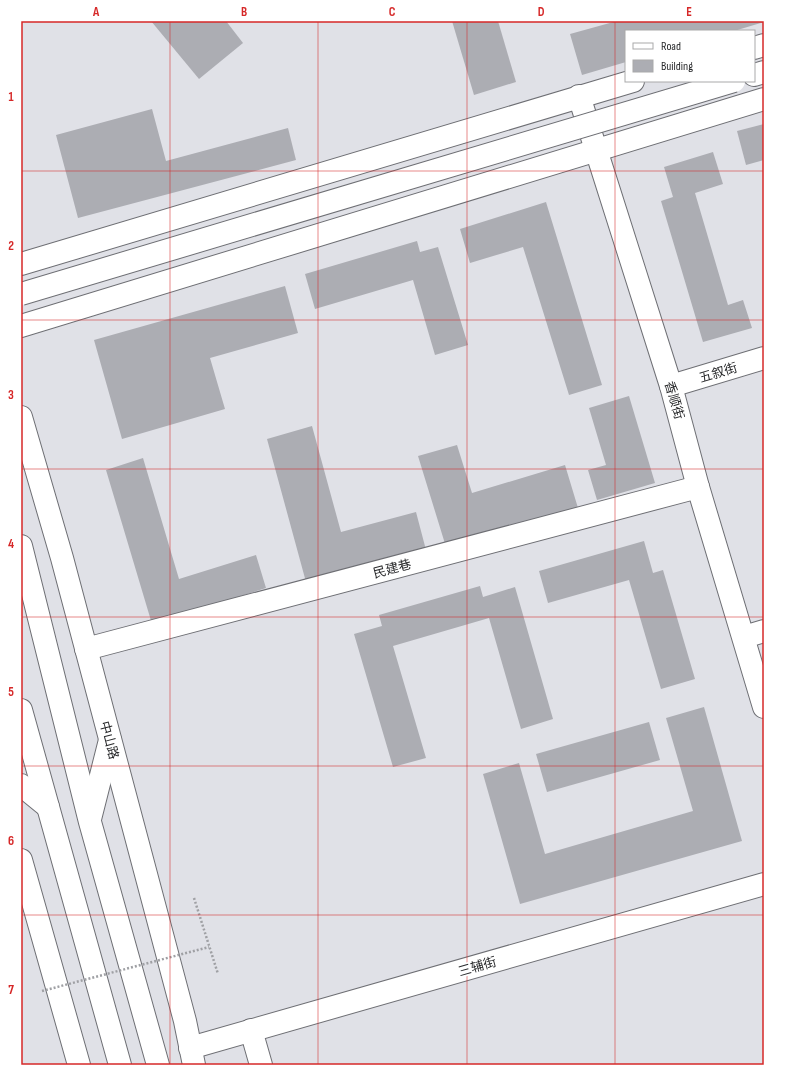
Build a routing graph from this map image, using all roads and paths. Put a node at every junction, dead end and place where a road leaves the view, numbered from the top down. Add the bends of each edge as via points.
1 (629, 82) edge
2 (731, 82) edge
3 (579, 96) junction
4 (764, 99) edge
5 (597, 150) junction
6 (21, 264) edge
7 (21, 294) edge
8 (21, 326) edge
9 (764, 358) edge
10 (671, 386) junction
11 (21, 417) edge
12 (698, 487) junction
13 (21, 546) edge
14 (754, 634) edge
15 (86, 649) junction
16 (764, 707) edge
17 (21, 710) edge
18 (110, 738) junction
19 (21, 785) edge
20 (48, 807) junction
21 (90, 822) junction
22 (21, 860) edge
23 (764, 884) edge
24 (194, 898) dead end
25 (209, 947) junction
26 (218, 974) dead end
27 (42, 991) dead end
28 (109, 1027) junction
29 (251, 1030) junction
30 (151, 1036) junction
31 (192, 1056) edge
32 (79, 1065) edge
33 (110, 1065) edge
34 (120, 1065) edge
35 (158, 1065) edge
36 (170, 1065) edge
37 (261, 1065) edge

1 - 3 street
2 - 7 street, bridge
3 - 5 street, 香顺街
3 - 6 street
4 - 5 street
5 - 8 street
5 - 10 street, 香顺街
9 - 10 street, 五叙街
10 - 12 street, 香顺街
11 - 15 street, 中山路
12 - 14 street, 香顺街
12 - 15 street, 民建巷
13 - 21 street
14 - 16 street, 香顺街
15 - 18 street, 中山路
17 - 20 street
18 - 21 street
18 - 31 street, 中山路
19 - 20 street
20 - 28 street
21 - 30 street
22 - 32 street
23 - 29 street, 三辅街
24 - 25 path
25 - 26 path
25 - 27 path, bridge
28 - 33 street
28 - 34 street
29 - 31 street, 三辅街
29 - 37 street
30 - 35 street
30 - 36 street

